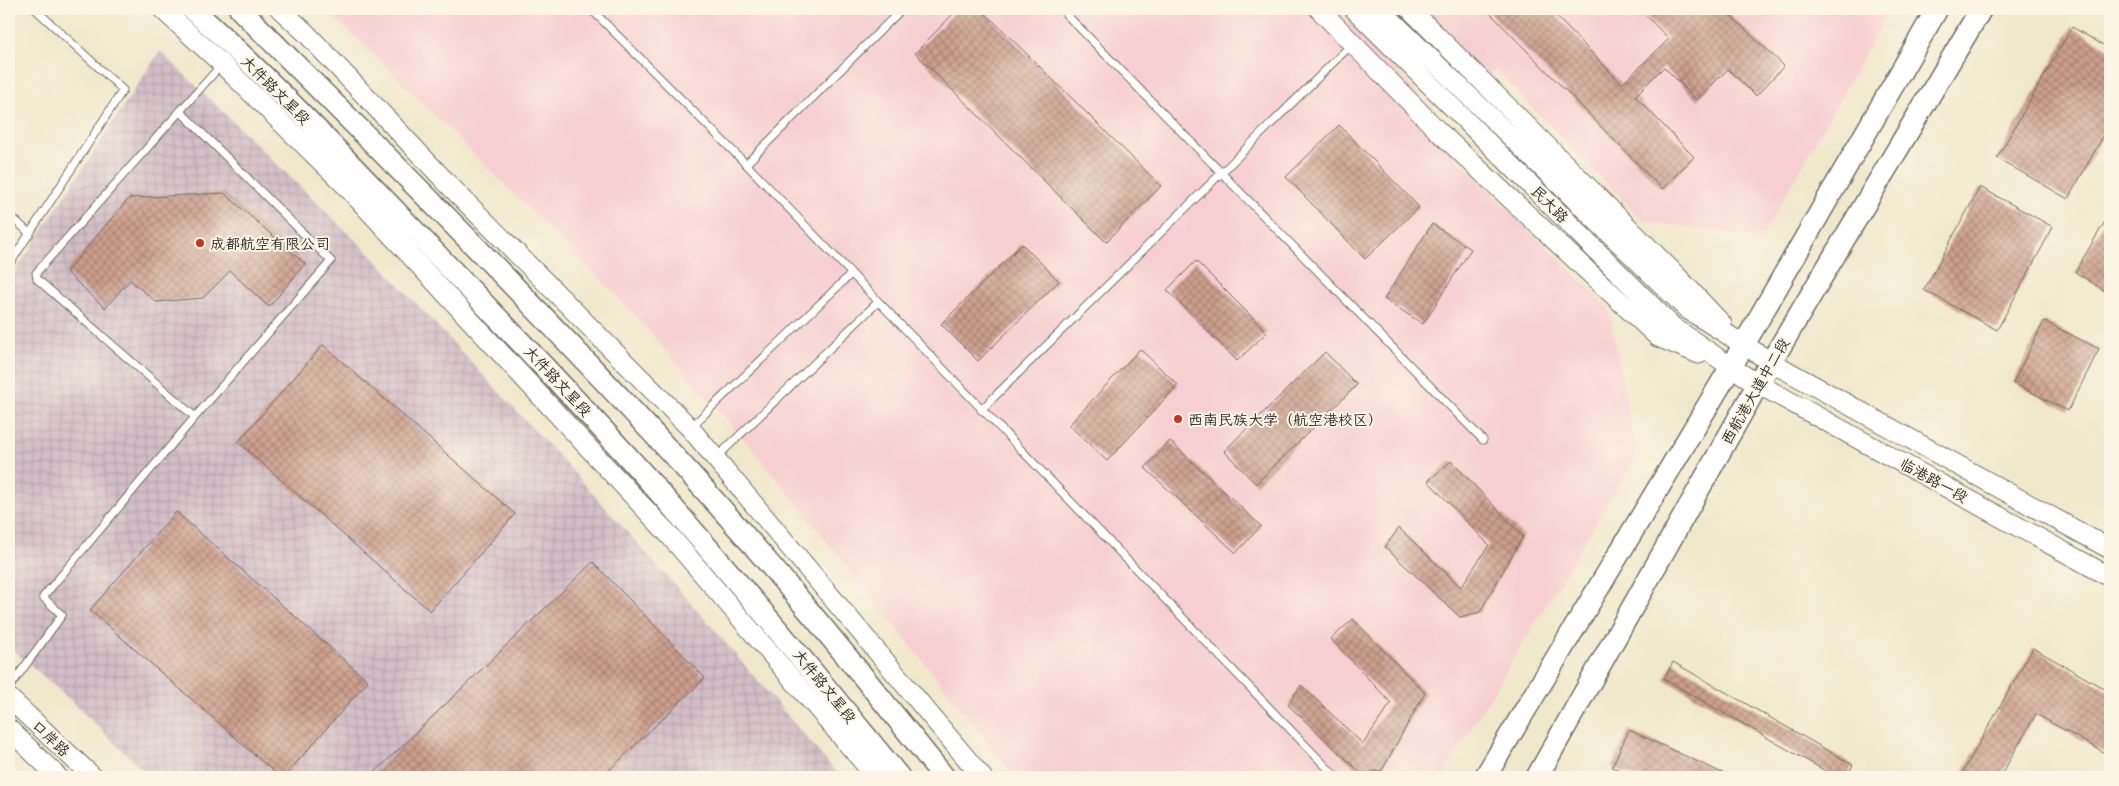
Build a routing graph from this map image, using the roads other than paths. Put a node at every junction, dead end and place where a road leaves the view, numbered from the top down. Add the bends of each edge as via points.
1 (35, 9) edge
2 (162, 9) edge
3 (192, 9) edge
4 (240, 9) edge
5 (280, 9) edge
6 (591, 9) edge
7 (902, 9) edge
8 (1061, 9) edge
9 (1318, 9) edge
10 (1354, 9) edge
11 (1380, 9) edge
12 (1410, 9) edge
13 (1937, 9) edge
14 (1981, 9) edge
15 (1352, 43) junction
16 (222, 64) junction
17 (180, 111) junction
18 (746, 164) junction
19 (1222, 173) junction
20 (9, 214) edge
21 (30, 234) junction
22 (9, 266) edge
23 (850, 274) junction
24 (878, 302) junction
25 (1743, 346) junction
26 (1771, 362) junction
27 (1731, 367) junction
28 (1758, 384) junction
29 (981, 410) junction
30 (195, 417) junction
31 (690, 428) junction
32 (1483, 440) dead end
33 (716, 458) junction
34 (2110, 549) edge
35 (2110, 577) edge
36 (9, 688) edge
37 (9, 698) edge
38 (9, 729) edge
39 (58, 777) edge
40 (93, 777) edge
41 (876, 777) edge
42 (898, 777) edge
43 (944, 777) edge
44 (982, 777) edge
45 (1336, 777) edge
46 (1485, 777) edge
47 (1537, 777) edge

1 - 21 lane via 123,90
2 - 16 street
3 - 42 main road, 大件路文星段 via 365,179 517,336 644,474 773,622
4 - 43 main road, 大件路文星段 via 439,209 675,457 824,627
5 - 31 street
6 - 18 lane
7 - 18 lane
8 - 19 lane
9 - 15 street
10 - 27 street, 民大路 via 1672,326
11 - 25 street, 民大路 via 1687,309
12 - 25 street
13 - 25 main road
14 - 26 main road, 西航港大道中二段
15 - 19 lane
15 - 27 street via 1438,130 1658,337
16 - 17 lane
16 - 41 street via 345,185 671,537
17 - 30 lane via 330,261
17 - 30 lane via 36,273 37,279
18 - 23 lane
19 - 29 lane
19 - 32 lane
20 - 21 lane
21 - 22 lane
23 - 24 lane
23 - 31 lane
24 - 29 lane
24 - 33 lane
25 - 26 street, 民大路
25 - 27 main road
26 - 28 main road, 西航港大道中二段
26 - 34 street, 临港路一段
27 - 28 street, 民大路
27 - 46 main road
28 - 35 street, 临港路一段
28 - 47 main road, 西航港大道中二段
29 - 45 lane
30 - 36 lane via 43,597 62,616
31 - 33 street
33 - 44 street
37 - 40 street, 口岸路
38 - 39 street, 口岸路

